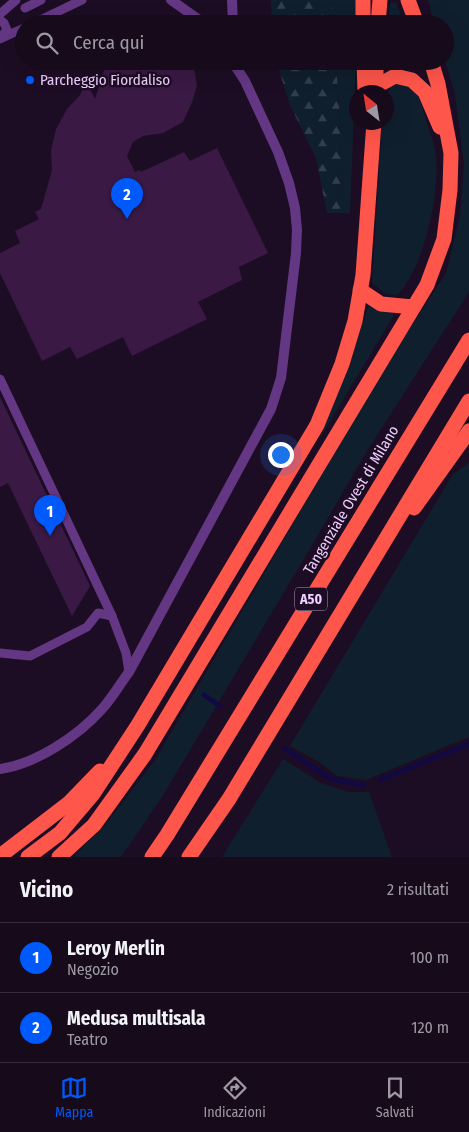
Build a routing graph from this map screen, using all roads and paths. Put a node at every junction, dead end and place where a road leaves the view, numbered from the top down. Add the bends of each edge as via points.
1 (16, 0) edge
2 (41, 0) edge
3 (82, 0) edge
4 (171, 0) edge
5 (232, 0) edge
6 (363, 0) edge
7 (380, 0) edge
8 (408, 0) edge
9 (418, 0) edge
10 (25, 8) dead end
11 (0, 14) edge
12 (51, 15) edge
13 (192, 15) edge
14 (233, 15) edge
15 (364, 15) edge
16 (379, 15) edge
17 (414, 15) edge
18 (420, 15) edge
19 (0, 20) edge
20 (15, 32) edge
21 (0, 39) edge
22 (238, 70) edge
23 (243, 70) edge
24 (367, 70) edge
25 (375, 70) edge
26 (433, 70) edge
27 (245, 81) junction
28 (371, 85) edge
29 (374, 85) edge
30 (380, 85) edge
31 (365, 130) edge
32 (373, 130) edge
33 (451, 153) junction
34 (366, 214) junction
35 (360, 290) junction
36 (413, 307) junction
37 (469, 340) edge
38 (0, 379) edge
39 (469, 401) edge
40 (469, 431) edge
41 (369, 564) junction
42 (112, 616) junction
43 (0, 653) edge
44 (129, 672) junction
45 (122, 748) junction
46 (0, 769) edge
47 (3, 855) edge
48 (28, 857) edge
49 (59, 857) edge
50 (152, 857) edge
51 (189, 857) edge

1 - 11 lane
2 - 10 lane
3 - 12 lane
4 - 13 street
5 - 14 street
6 - 15 highway
7 - 16 highway
8 - 17 highway
9 - 18 highway
19 - 21 lane via 7,30
20 - 21 lane
22 - 27 street
23 - 27 street
24 - 28 highway
25 - 29 highway
26 - 33 highway
27 - 44 street via 278,152 295,208 296,253 281,378 271,409
30 - 33 highway via 394,76 412,80 425,92
31 - 34 highway
32 - 34 highway
33 - 36 highway via 444,239 427,285
34 - 35 highway
35 - 36 highway via 381,304
35 - 45 highway via 342,364 317,425
36 - 49 highway via 145,754 94,825
37 - 50 highway, Tangenziale Ovest di Milano / A50
38 - 42 lane
39 - 41 highway, A50
40 - 41 highway
41 - 51 highway, A50 via 229,799
42 - 43 lane via 98,613 87,627 30,656
42 - 44 lane via 126,653
44 - 46 street via 102,710 83,727 32,760
45 - 47 highway via 69,803
45 - 48 highway via 88,801 60,833

